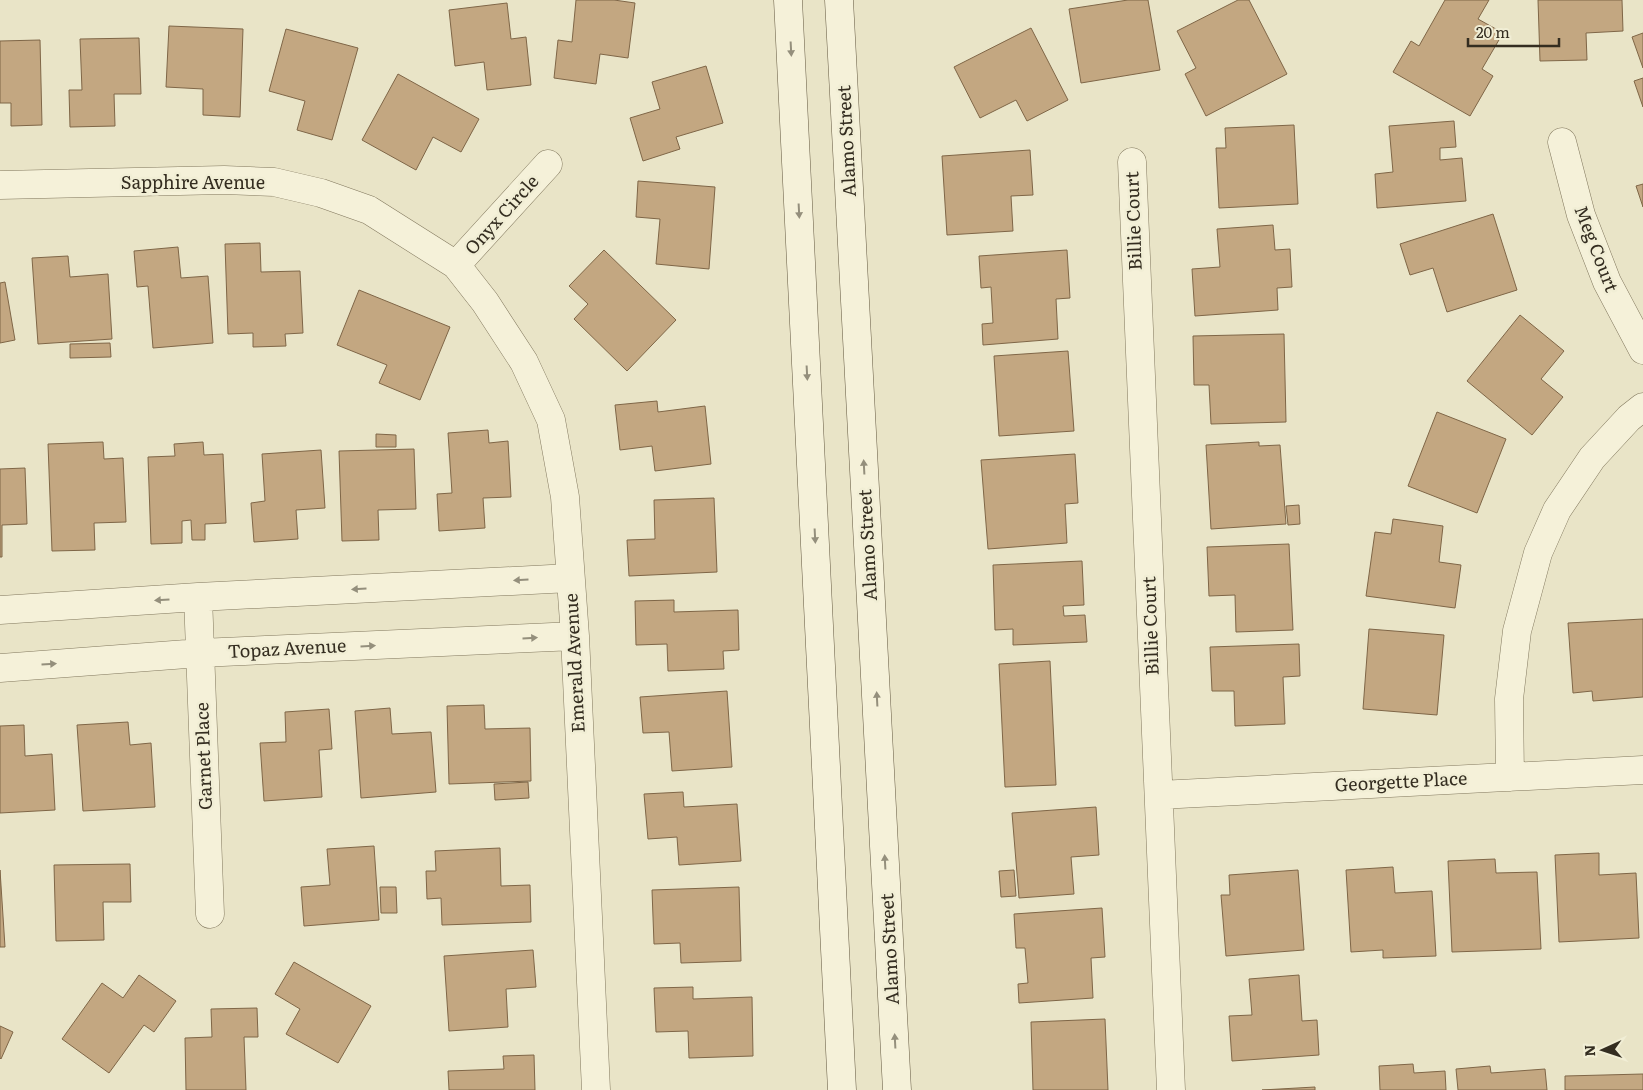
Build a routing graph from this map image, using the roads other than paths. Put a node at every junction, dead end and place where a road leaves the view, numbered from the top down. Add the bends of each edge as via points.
1 (788, 0) edge
2 (840, 0) edge
3 (1562, 142) dead end
4 (1132, 162) dead end
5 (548, 164) dead end
6 (0, 185) edge
7 (456, 265) junction
8 (1643, 350) edge
9 (1643, 407) edge
10 (570, 578) junction
11 (198, 597) junction
12 (0, 610) edge
13 (575, 636) junction
14 (200, 653) junction
15 (0, 668) edge
16 (1643, 770) edge
17 (1510, 777) junction
18 (1159, 795) junction
19 (210, 914) dead end
20 (596, 1090) edge
21 (842, 1090) edge
22 (897, 1090) edge
23 (1171, 1090) edge

1 -> 21 street
22 -> 2 street, Alamo Street
3 - 8 street, Meg Court via 1581,215 1607,282
4 - 18 street, Billie Court
5 - 7 street, Onyx Circle
6 - 7 street, Sapphire Avenue via 224,180 274,182 321,193 369,210
7 - 10 street, Emerald Avenue via 485,302 524,362 551,420 565,498
9 - 17 street via 1592,458 1557,510 1538,553 1517,631 1509,699
10 -> 11 street
10 - 13 street, Emerald Avenue
11 -> 12 street
11 - 14 street, Garnet Place
14 -> 13 street, Topaz Avenue
13 - 20 street, Emerald Avenue
15 -> 14 street, Topaz Avenue
14 - 19 street, Garnet Place
16 - 17 street, Georgette Place
17 - 18 street, Georgette Place
18 - 23 street, Billie Court

